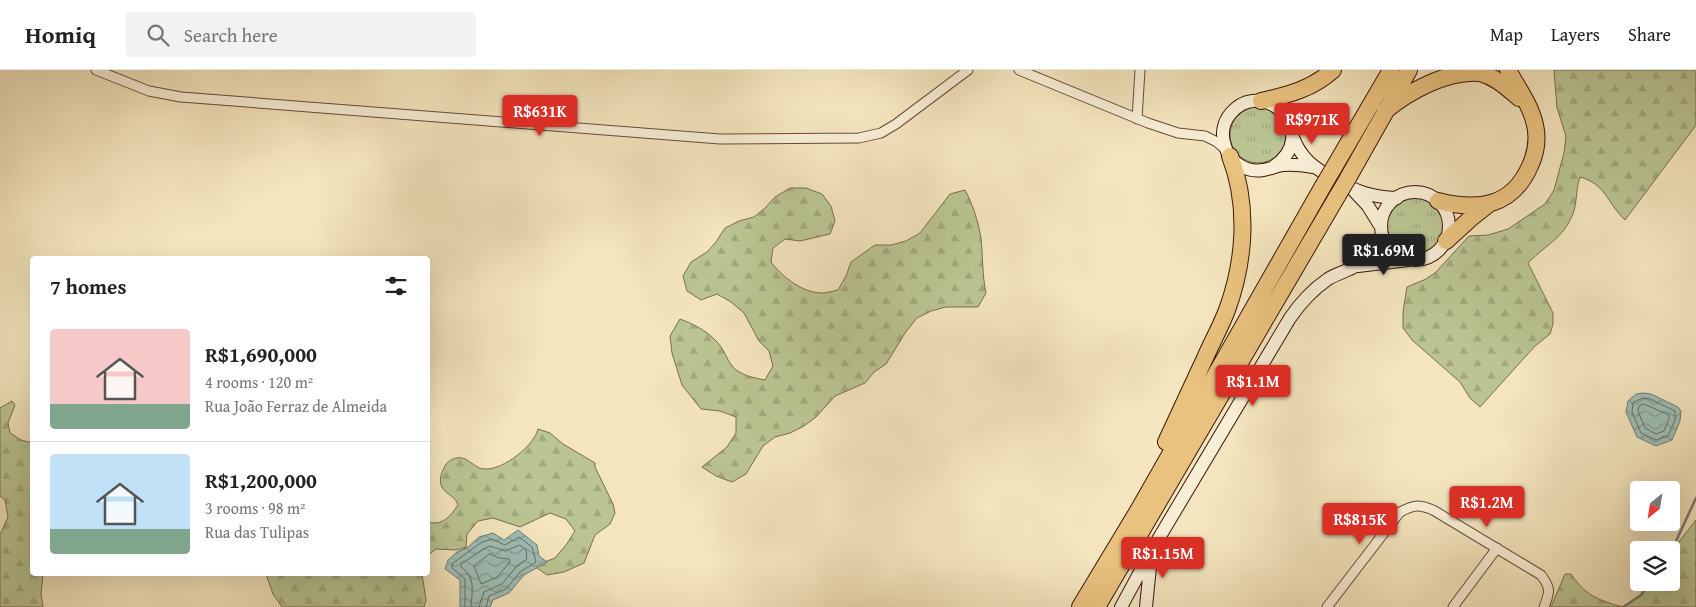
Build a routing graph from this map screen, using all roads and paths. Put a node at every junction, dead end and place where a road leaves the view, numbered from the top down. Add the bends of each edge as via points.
1 (96, 70) edge
2 (968, 70) edge
3 (1019, 70) edge
4 (1140, 70) edge
5 (1333, 70) edge
6 (1390, 70) edge
7 (1409, 70) edge
8 (1508, 70) edge
9 (1261, 101) junction
10 (1529, 108) junction
11 (1385, 111) junction
12 (1137, 119) junction
13 (1224, 128) junction
14 (1292, 135) junction
15 (1205, 136) junction
16 (1228, 153) junction
17 (1273, 167) junction
18 (1313, 167) junction
19 (1347, 188) junction
20 (1397, 198) junction
21 (1438, 201) junction
22 (1489, 204) junction
23 (1382, 230) junction
24 (1446, 241) junction
25 (1409, 260) junction
26 (1356, 266) junction
27 (1139, 509) junction
28 (1153, 548) junction
29 (1497, 548) junction
30 (1080, 607) edge
31 (1097, 607) edge
32 (1121, 607) edge
33 (1146, 607) edge
34 (1327, 607) edge
35 (1453, 607) edge
36 (1544, 607) edge

1 - 2 street via 149,91 181,97 720,139 859,138 896,124
3 - 12 street
4 - 12 street
5 - 9 highway via 1305,89
6 - 27 highway, bridge
7 - 11 highway
8 - 10 highway
9 - 13 main road via 1237,108
9 - 14 main road via 1283,112 1291,125
10 - 11 highway via 1503,84 1479,73 1466,72 1422,85
10 - 22 highway via 1536,137 1533,160 1520,184 1510,194
11 - 19 highway
12 - 15 street via 1178,133
13 - 15 street
13 - 16 main road
14 - 17 main road via 1287,154
14 - 18 main road via 1300,152
15 - 16 street
16 - 17 main road via 1245,168 1264,170
16 - 27 highway via 1236,170 1243,212 1232,296 1151,473
17 - 18 main road via 1293,164
18 - 19 main road
19 - 20 main road via 1373,196
19 - 23 main road via 1368,206
19 - 31 highway
20 - 21 main road via 1422,193
20 - 23 main road via 1385,210
21 - 22 highway via 1472,206
21 - 24 main road via 1448,220
22 - 24 highway
23 - 25 main road via 1392,251
23 - 26 main road via 1372,253
24 - 25 main road via 1430,257
25 - 26 main road
26 - 28 main road via 1330,278 1300,303
27 - 30 highway
28 - 32 main road
28 - 33 main road
29 - 34 street via 1433,510 1411,506 1400,512
29 - 35 street
29 - 36 street via 1541,575 1548,584 1549,594

